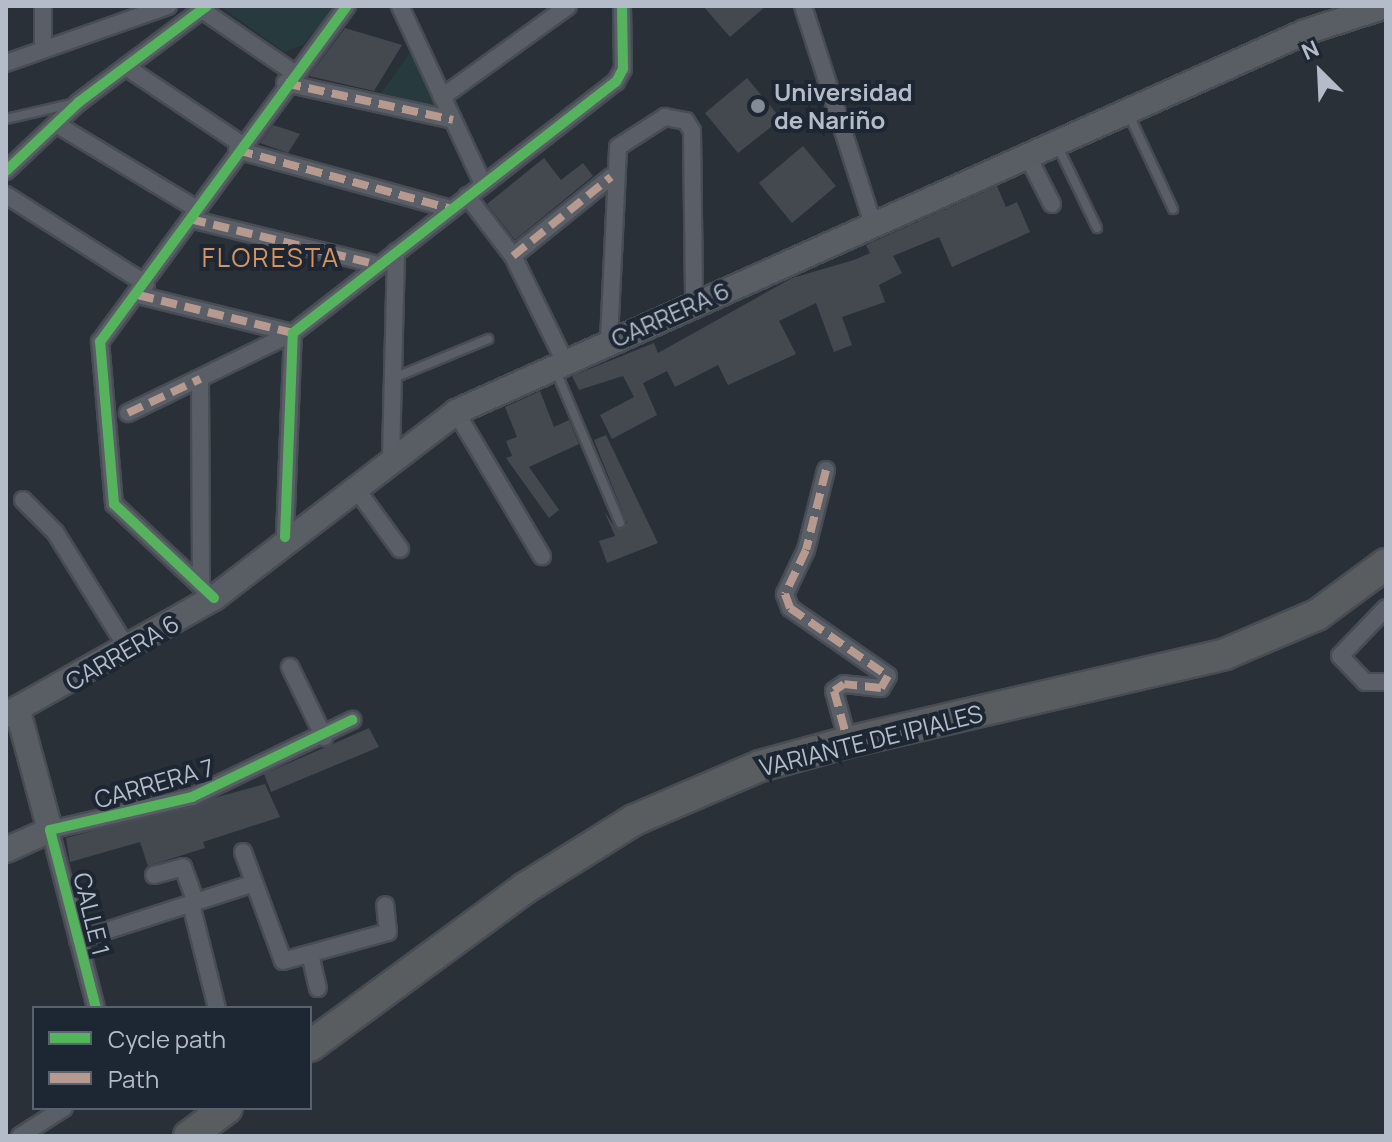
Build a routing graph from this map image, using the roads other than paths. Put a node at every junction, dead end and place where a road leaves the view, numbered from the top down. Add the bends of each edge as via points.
1 (43, 6) edge
2 (168, 6) edge
3 (347, 6) edge
4 (400, 6) edge
5 (568, 6) edge
6 (622, 6) edge
7 (803, 6) edge
8 (1386, 6) edge
9 (204, 8) edge
10 (130, 12) edge
11 (43, 49) junction
12 (6, 63) edge
13 (126, 67) junction
14 (289, 78) junction
15 (442, 97) junction
16 (79, 102) junction
17 (1127, 111) junction
18 (6, 119) edge
19 (453, 120) junction
20 (56, 124) junction
21 (1055, 143) junction
22 (239, 147) junction
23 (1027, 155) junction
24 (6, 171) edge
25 (611, 177) junction
26 (483, 184) junction
27 (6, 195) edge
28 (467, 196) junction
29 (1052, 204) dead end
30 (451, 209) junction
31 (1173, 209) dead end
32 (193, 214) junction
33 (873, 224) junction
34 (1097, 228) dead end
35 (396, 252) junction
36 (513, 256) junction
37 (379, 265) junction
38 (142, 289) junction
39 (694, 303) junction
40 (293, 333) junction
41 (488, 339) dead end
42 (609, 340) junction
43 (560, 365) junction
44 (393, 378) junction
45 (200, 379) junction
46 (456, 412) junction
47 (128, 413) dead end
48 (391, 457) junction
49 (826, 470) dead end
50 (354, 486) junction
51 (23, 500) dead end
52 (620, 523) dead end
53 (285, 537) junction
54 (400, 549) dead end
55 (542, 556) dead end
56 (1386, 564) edge
57 (208, 592) junction
58 (1386, 608) edge
59 (129, 651) junction
60 (290, 667) dead end
61 (1386, 682) edge
62 (10, 710) edge
63 (352, 720) dead end
64 (324, 737) junction
65 (848, 742) junction
66 (50, 830) junction
67 (6, 850) edge
68 (243, 852) dead end
69 (154, 875) dead end
70 (254, 883) junction
71 (194, 903) junction
72 (385, 905) dead end
73 (78, 940) junction
74 (310, 954) junction
75 (318, 988) dead end
76 (95, 1006) edge
77 (217, 1006) edge
78 (312, 1045) edge
79 (61, 1110) edge
80 (224, 1110) edge
81 (20, 1136) edge
82 (189, 1136) edge

1 - 11 street
2 - 10 street
3 - 14 street
4 - 15 street
5 - 15 street
6 - 26 street via 623,69 616,82
7 - 33 street
8 - 17 main road, CARRERA 6 via 1305,32
9 - 13 street
9 - 14 street
10 - 11 street
11 - 12 street
13 - 16 street
13 - 22 street
14 - 19 street
14 - 22 street
15 - 19 street
16 - 18 lane
16 - 20 street
17 - 21 main road, CARRERA 6
17 - 31 lane
19 - 26 street
20 - 24 street
20 - 32 street
21 - 23 main road, CARRERA 6
21 - 34 lane
22 - 30 street
22 - 32 street
23 - 29 street
23 - 33 main road, CARRERA 6
25 - 36 street
25 - 39 street via 618,147 665,117 686,121
25 - 42 street
26 - 28 street
27 - 38 street
28 - 30 street
28 - 36 street
30 - 35 street
32 - 37 street
32 - 38 street
33 - 39 main road, CARRERA 6
35 - 37 street
35 - 44 street
36 - 43 street
37 - 40 street
38 - 40 street
38 - 57 street via 106,332 97,357 110,490 122,515
39 - 42 main road, CARRERA 6
40 - 45 street
40 - 53 street
41 - 44 lane
42 - 43 main road, CARRERA 6
43 - 46 main road, CARRERA 6
43 - 52 lane
44 - 48 street
45 - 47 street
45 - 57 street
46 - 48 main road, CARRERA 6
46 - 55 street
48 - 50 main road, CARRERA 6
49 - 65 street via 806,550 785,594 790,608 888,676 881,688 856,683 834,691
50 - 53 main road, CARRERA 6
50 - 54 street
51 - 59 street via 55,532
53 - 57 main road, CARRERA 6
56 - 65 highway, VARIANTE DE IPIALES via 1317,615 1225,654
57 - 59 main road, CARRERA 6
58 - 61 street via 1340,656 1365,682
59 - 62 main road, CARRERA 6
60 - 64 street
62 - 66 main road, CALLE 1
63 - 64 street, CARRERA 7
64 - 66 street, CARRERA 7 via 192,797
65 - 78 highway, VARIANTE DE IPIALES via 760,766 634,820 525,888
66 - 67 main road, CARRERA 7
66 - 73 street, CALLE 1
68 - 70 street
69 - 71 street via 183,867
70 - 71 street
70 - 74 street via 279,959
71 - 73 street
71 - 77 street
72 - 74 street via 388,932
73 - 76 street, CALLE 1
74 - 75 street
79 - 81 street
80 - 82 highway

